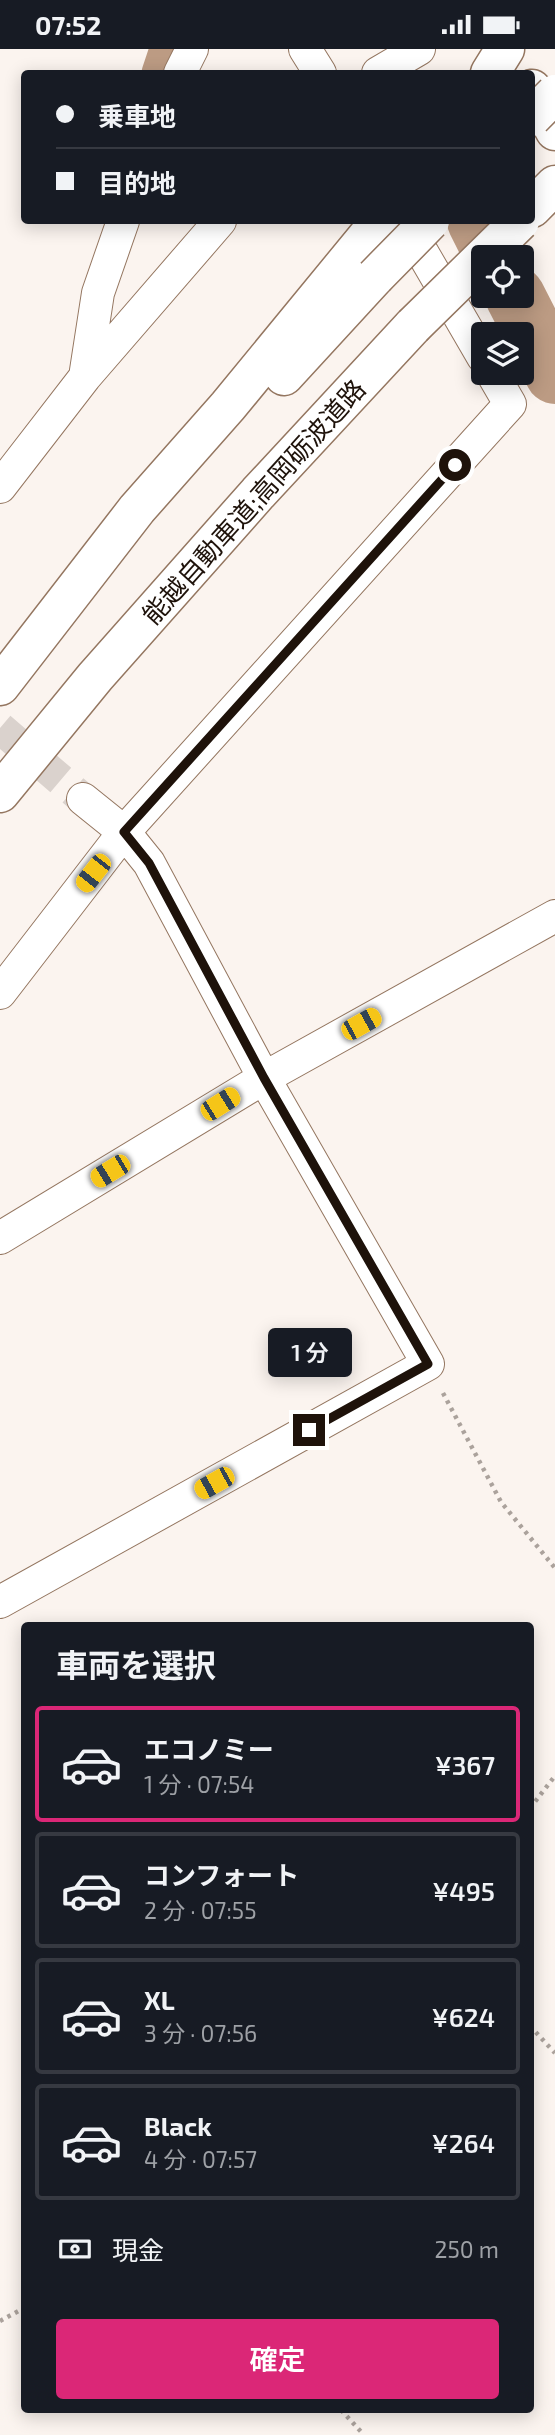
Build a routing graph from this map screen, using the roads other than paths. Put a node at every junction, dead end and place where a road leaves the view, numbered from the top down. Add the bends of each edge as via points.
1 (192, 49) edge
2 (305, 49) edge
3 (419, 49) edge
4 (505, 49) edge
5 (511, 49) edge
6 (182, 70) edge
7 (318, 70) edge
8 (383, 70) edge
9 (491, 70) edge
10 (522, 70) edge
11 (535, 94) edge
12 (555, 94) edge
13 (535, 114) edge
14 (555, 131) edge
15 (555, 185) edge
16 (535, 205) edge
17 (122, 224) edge
18 (217, 224) edge
19 (406, 224) edge
20 (423, 224) edge
21 (517, 224) edge
22 (371, 248) edge
23 (471, 337) edge
24 (85, 377) junction
25 (499, 385) edge
26 (0, 487) edge
27 (0, 686) edge
28 (0, 703) edge
29 (0, 793) edge
30 (83, 799) tunnel mouth
31 (124, 832) junction
32 (555, 916) edge
33 (0, 993) edge
34 (264, 1078) junction
35 (0, 1238) edge
36 (0, 1602) edge

1 - 6 street
2 - 7 street
3 - 8 street
4 - 9 main road
5 - 10 main road
11 - 14 main road
12 - 13 main road, bridge
15 - 16 main road
17 - 24 street via 98,293
18 - 24 street
19 - 23 street
20 - 22 main road, bridge
21 - 29 main road, 能越自動車道;高岡砺波道路, bridge via 413,326 258,493 104,666
22 - 27 main road via 138,509
22 - 28 main road via 212,455
24 - 26 street
25 - 31 street via 510,404
30 - 31 street
31 - 33 street
31 - 34 street via 149,863
32 - 34 street
34 - 35 street
34 - 36 street via 428,1364

